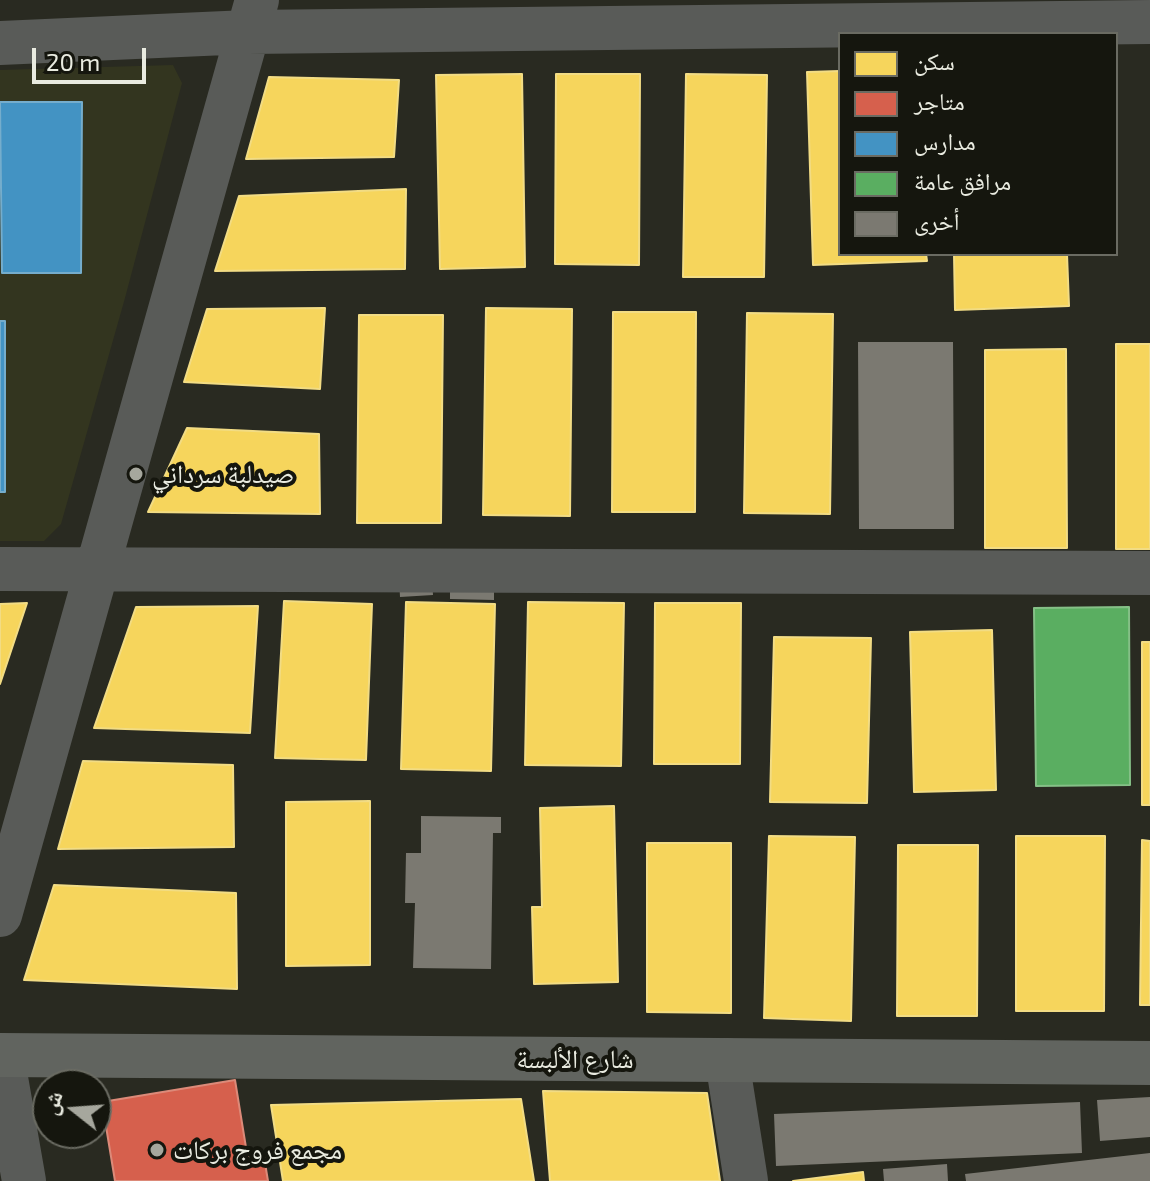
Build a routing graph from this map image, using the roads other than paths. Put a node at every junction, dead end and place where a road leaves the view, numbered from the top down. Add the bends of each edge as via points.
1 (252, 16) edge
2 (1150, 22) edge
3 (0, 43) edge
4 (0, 569) edge
5 (97, 570) junction
6 (1150, 573) edge
7 (0, 915) edge
8 (1, 1055) edge
9 (727, 1060) junction
10 (1150, 1063) edge
11 (24, 1181) edge
12 (746, 1181) edge

1 - 2 street
1 - 3 street
1 - 5 street
4 - 5 street
5 - 6 street
5 - 7 street
8 - 9 main road, شارع الألبسة
8 - 11 street
9 - 10 main road, شارع الألبسة
9 - 12 street

